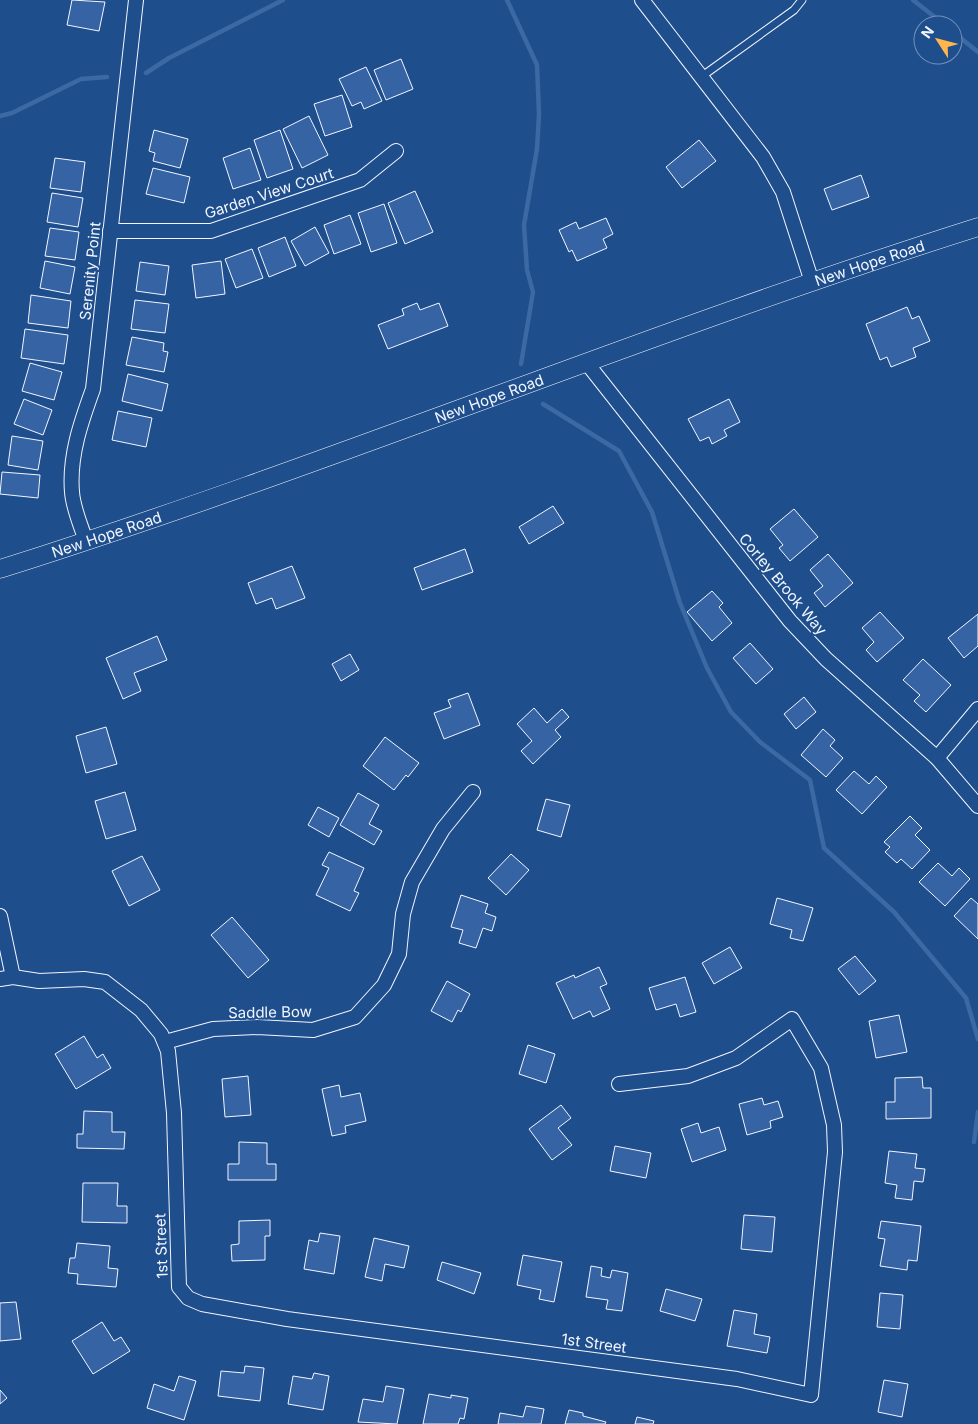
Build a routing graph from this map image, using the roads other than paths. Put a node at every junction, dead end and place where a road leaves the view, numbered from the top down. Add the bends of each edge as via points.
1 (136, 0) edge
2 (642, 0) edge
3 (802, 0) edge
4 (701, 77) junction
5 (396, 151) dead end
6 (978, 227) edge
7 (110, 231) junction
8 (812, 282) junction
9 (586, 362) junction
10 (86, 541) junction
11 (0, 569) edge
12 (978, 709) edge
13 (937, 758) junction
14 (473, 792) dead end
15 (978, 806) edge
16 (0, 916) edge
17 (6, 978) edge
18 (165, 1042) junction
19 (619, 1084) dead end

1 - 7 street, Serenity Point
2 - 4 street
3 - 4 lane via 794,10
4 - 8 street via 763,157 783,192
5 - 7 street, Garden View Court via 360,180 211,231
6 - 8 street, New Hope Road
7 - 10 street, Serenity Point via 93,389 73,454 72,493
8 - 9 street, New Hope Road
9 - 10 street, New Hope Road
9 - 13 street, Corley Brook Way via 790,621 833,666
10 - 11 street, New Hope Road
12 - 13 street
13 - 15 street, Corley Brook Way
14 - 18 street, Saddle Bow via 443,829 412,882 403,914 399,954 384,985 355,1017 313,1030 212,1029
16 - 17 street
17 - 18 street, 1st Street via 105,982 141,1010
18 - 19 street, 1st Street via 174,1113 179,1287 188,1298 202,1304 287,1319 737,1379 811,1395 835,1152 834,1125 821,1068 792,1019 736,1058 688,1076

